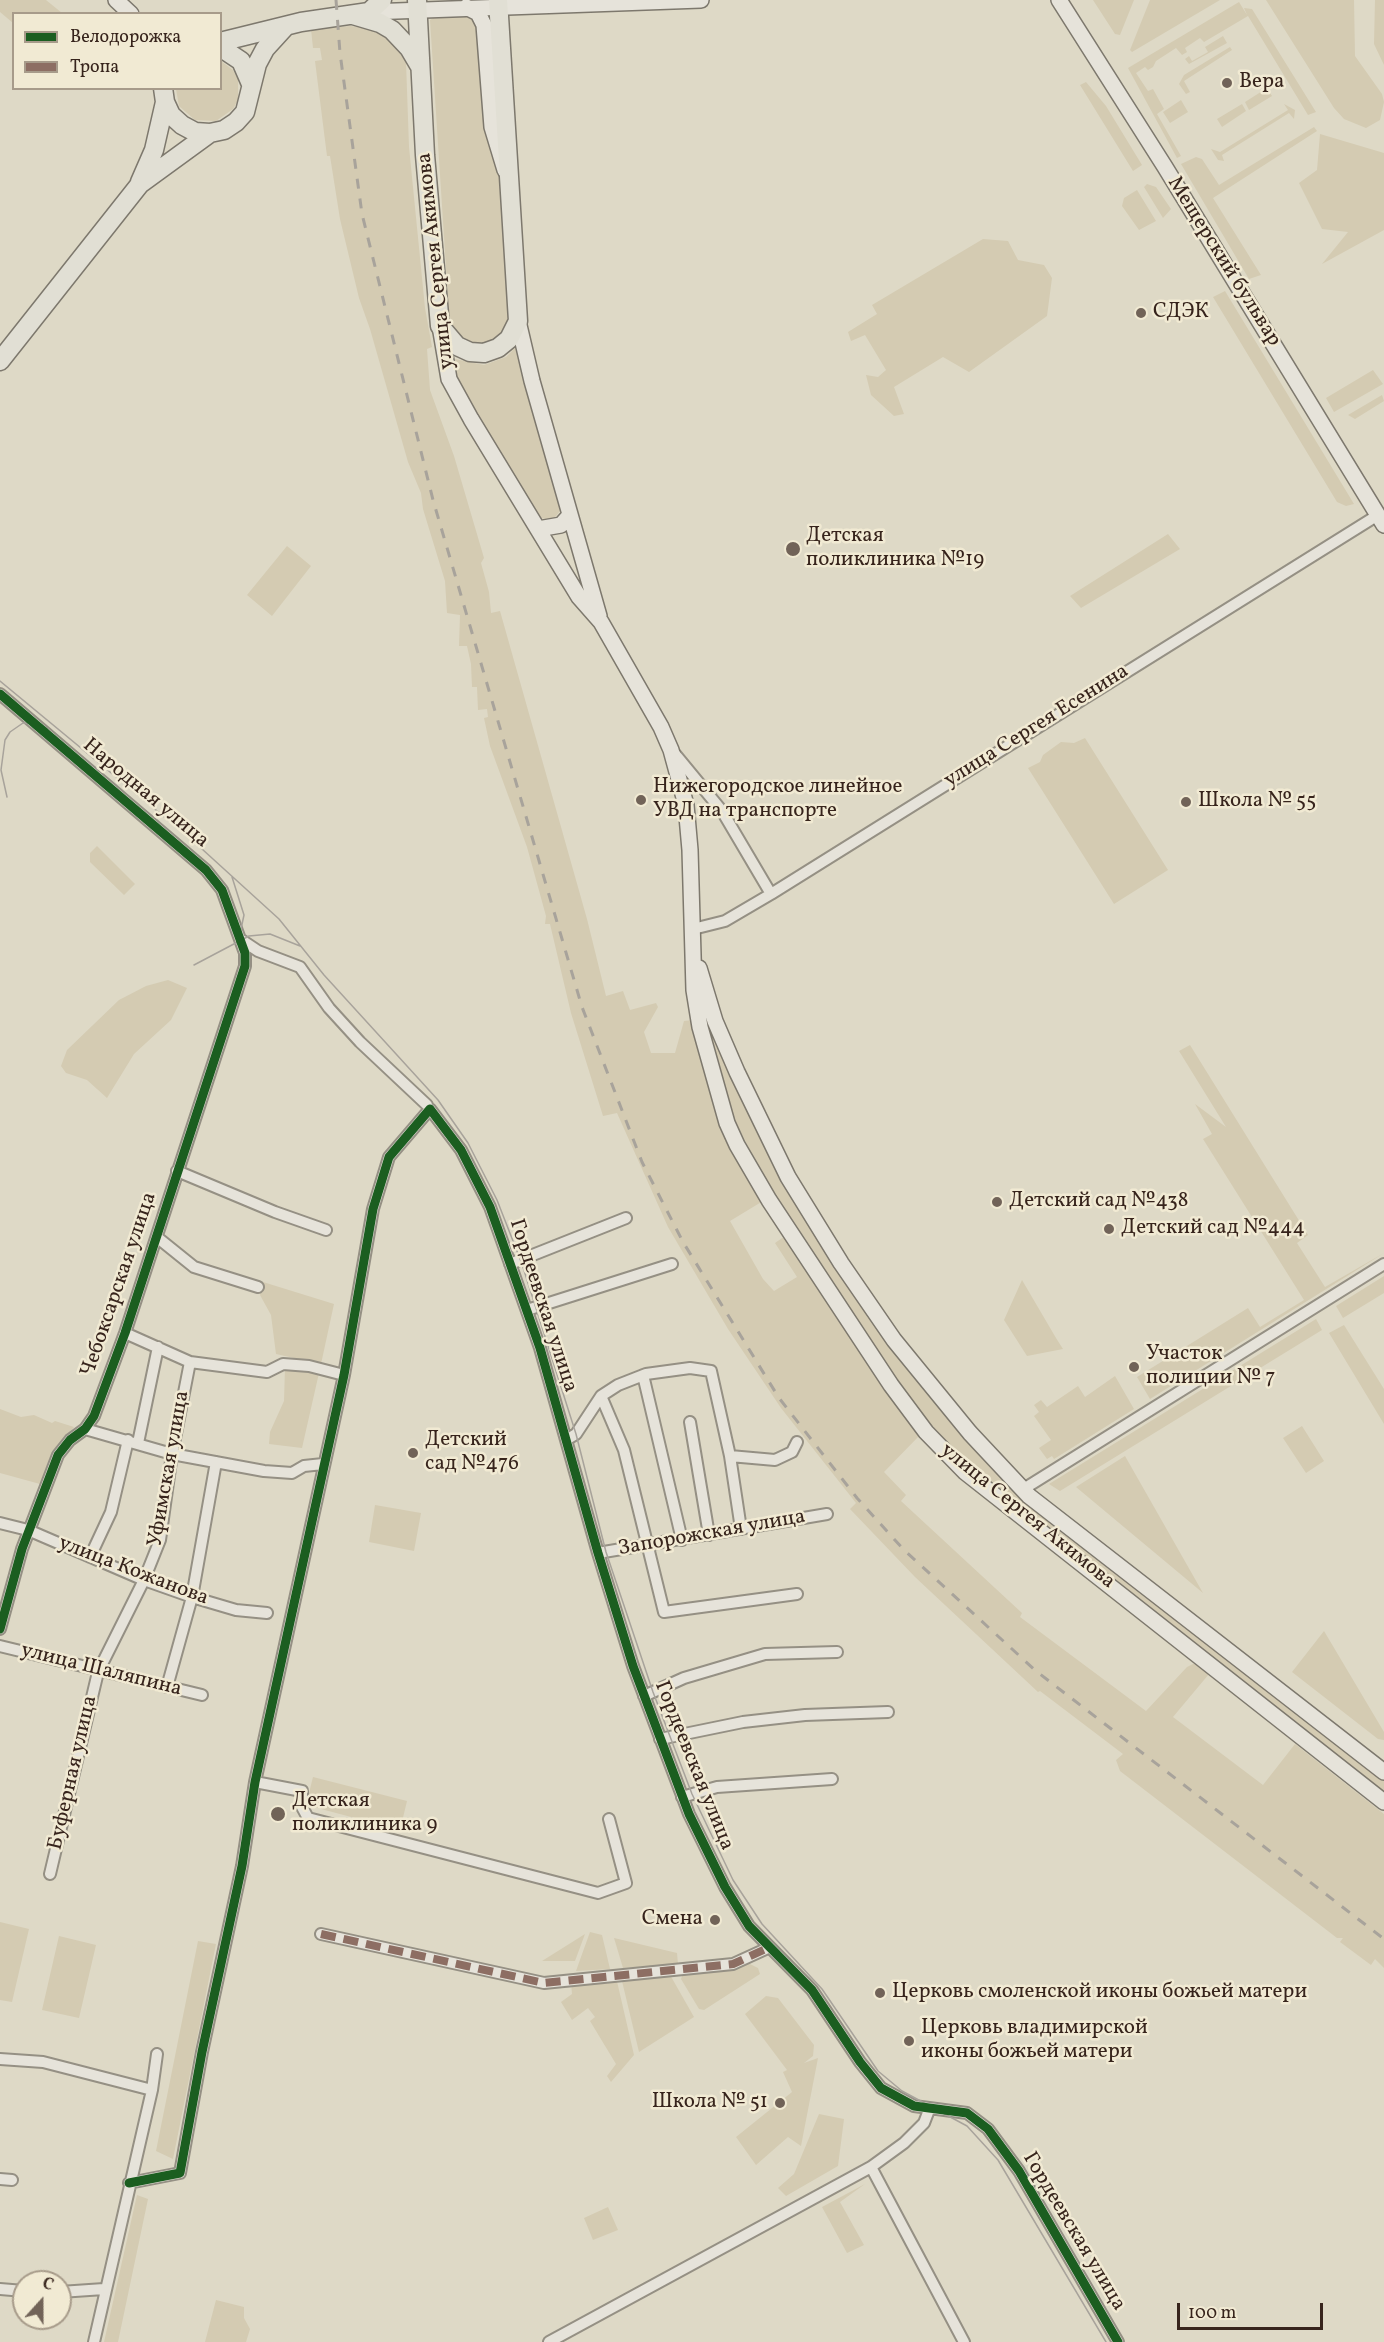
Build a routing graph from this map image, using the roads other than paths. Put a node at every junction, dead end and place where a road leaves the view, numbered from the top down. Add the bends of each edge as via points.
1 (116, 0) edge
2 (701, 0) edge
3 (1059, 0) edge
4 (498, 3) edge
5 (418, 4) edge
6 (466, 7) junction
7 (367, 9) edge
8 (129, 12) edge
9 (286, 26) junction
10 (222, 42) edge
11 (222, 48) edge
12 (421, 69) junction
13 (251, 84) junction
14 (164, 95) edge
15 (210, 133) junction
16 (509, 179) junction
17 (140, 184) junction
18 (518, 321) junction
19 (440, 326) junction
20 (0, 361) edge
21 (570, 515) junction
22 (1381, 520) edge
23 (538, 529) junction
24 (601, 621) junction
25 (0, 694) edge
26 (671, 750) junction
27 (771, 894) junction
28 (693, 929) junction
29 (240, 939) junction
30 (695, 953) junction
31 (715, 1020) junction
32 (699, 1024) junction
33 (429, 1107) junction
34 (177, 1171) junction
35 (626, 1218) dead end
36 (326, 1230) dead end
37 (158, 1238) junction
38 (510, 1264) junction
39 (672, 1264) dead end
40 (1384, 1264) edge
41 (258, 1287) dead end
42 (527, 1310) junction
43 (125, 1333) junction
44 (158, 1347) junction
45 (190, 1362) junction
46 (643, 1375) junction
47 (344, 1376) junction
48 (601, 1396) junction
49 (690, 1422) dead end
50 (85, 1429) junction
51 (567, 1440) junction
52 (133, 1442) junction
53 (797, 1442) dead end
54 (172, 1454) junction
55 (730, 1456) junction
56 (216, 1462) junction
57 (323, 1464) junction
58 (1022, 1490) junction
59 (827, 1514) dead end
60 (0, 1523) edge
61 (741, 1529) junction
62 (28, 1530) junction
63 (710, 1535) junction
64 (682, 1540) junction
65 (646, 1546) junction
66 (598, 1553) junction
67 (90, 1557) junction
68 (144, 1580) junction
69 (797, 1594) dead end
70 (192, 1597) junction
71 (267, 1613) dead end
72 (0, 1629) edge
73 (0, 1646) edge
74 (837, 1652) dead end
75 (98, 1672) junction
76 (167, 1687) junction
77 (202, 1695) dead end
78 (644, 1696) junction
79 (888, 1712) dead end
80 (660, 1739) junction
81 (1384, 1772) edge
82 (832, 1779) dead end
83 (255, 1782) junction
84 (682, 1797) junction
85 (1384, 1802) edge
86 (609, 1819) dead end
87 (50, 1874) dead end
88 (321, 1935) dead end
89 (768, 1948) junction
90 (157, 2054) dead end
91 (0, 2058) edge
92 (152, 2090) junction
93 (929, 2110) junction
94 (871, 2167) junction
95 (0, 2179) edge
96 (12, 2180) dead end
97 (129, 2183) junction
98 (104, 2289) junction
99 (72, 2291) edge
100 (94, 2342) edge
101 (549, 2342) edge
102 (964, 2342) edge
103 (1118, 2342) edge

1 - 8 main road
2 - 4 main road
3 - 22 main road, Мещерский бульвар
4 - 6 main road
4 - 16 main road, улица Сергея Акимова
5 - 6 main road
5 - 7 main road
5 - 12 main road, улица Сергея Акимова
6 - 16 main road via 478,13 484,26 492,127
7 - 9 main road
7 - 12 main road via 409,48
9 - 10 main road
9 - 13 main road via 265,49
11 - 13 main road via 241,61
12 - 19 main road, улица Сергея Акимова
13 - 15 main road via 248,105 236,122
14 - 15 main road via 171,115 182,125 195,132
14 - 17 main road via 154,150
15 - 17 main road
16 - 18 main road, улица Сергея Акимова
17 - 20 main road
18 - 19 main road via 509,339 484,353 457,346
18 - 21 main road, улица Сергея Акимова
19 - 23 main road, улица Сергея Акимова via 449,379
21 - 23 main road via 561,525
21 - 24 main road, улица Сергея Акимова
22 - 27 street, улица Сергея Есенина
23 - 24 main road, улица Сергея Акимова via 579,597
24 - 26 main road, улица Сергея Акимова
25 - 29 street, Народная улица via 206,870 222,890
26 - 27 street via 722,811
26 - 28 main road, улица Сергея Акимова via 686,805
27 - 28 street, улица Сергея Есенина via 724,921
28 - 30 main road, улица Сергея Акимова
29 - 33 street, Гордеевская улица via 258,951 300,967 360,1042
29 - 34 street, Чебоксарская улица via 245,966
30 - 31 main road, улица Сергея Акимова
30 - 32 main road, улица Сергея Акимова via 694,990
31 - 32 main road via 703,1018
31 - 58 main road, улица Сергея Акимова via 754,1112 841,1263 894,1340
32 - 85 main road, улица Сергея Акимова via 737,1145 891,1385 926,1432 1005,1505
33 - 38 street, Гордеевская улица via 461,1150 490,1207
33 - 47 street via 389,1157 377,1193
34 - 36 street
34 - 37 street, Чебоксарская улица
35 - 38 street
37 - 41 street via 194,1267
37 - 43 street, Чебоксарская улица
38 - 42 street, Гордеевская улица
39 - 42 street
40 - 58 street
42 - 51 street, Гордеевская улица
43 - 44 street
43 - 50 street, Чебоксарская улица via 94,1416
44 - 45 street
44 - 52 street
45 - 47 street via 267,1372 283,1364 309,1366
45 - 54 street, Уфимская улица
46 - 48 street
46 - 55 street via 690,1368 711,1371
46 - 64 street
47 - 57 street
48 - 51 street via 576,1434
48 - 65 street via 624,1450
49 - 63 street
50 - 52 street
50 - 62 street, Чебоксарская улица via 58,1455
51 - 66 street, Гордеевская улица
52 - 54 street
52 - 67 street via 111,1512
53 - 55 street via 792,1452 775,1460
54 - 56 street
54 - 68 street, Уфимская улица via 160,1540
55 - 61 street
56 - 57 street via 292,1473 304,1466
56 - 70 street
57 - 83 street
58 - 81 main road, улица Сергея Акимова
59 - 61 street, Запорожская улица
60 - 62 street, улица Кожанова
61 - 63 street, Запорожская улица
62 - 67 street, улица Кожанова
62 - 72 street, Чебоксарская улица
63 - 64 street, Запорожская улица
64 - 65 street, Запорожская улица
65 - 66 street, Запорожская улица
65 - 69 street via 664,1612
66 - 78 street, Гордеевская улица
67 - 68 street, улица Кожанова
68 - 70 street, улица Кожанова
68 - 75 street, Уфимская улица
70 - 71 street, улица Кожанова via 236,1610
70 - 76 street
73 - 75 street, улица Шаляпина
74 - 78 street via 765,1654 684,1678
75 - 76 street, улица Шаляпина
75 - 87 street, Буферная улица
76 - 77 street, улица Шаляпина
78 - 80 street, Гордеевская улица
79 - 80 street via 743,1722
80 - 84 street, Гордеевская улица
82 - 84 street via 717,1787
83 - 86 street via 302,1791 302,1807 308,1818 598,1893 626,1883
83 - 97 street via 242,1866 180,2173
84 - 89 street, Гордеевская улица via 725,1887
88 - 89 street via 544,1983 733,1964
89 - 93 street, Гордеевская улица via 812,1990 881,2088
90 - 92 street
91 - 92 street via 43,2062
92 - 97 street
93 - 94 street via 924,2123 904,2143
93 - 103 street, Гордеевская улица via 966,2113 988,2129 1019,2171
94 - 101 street
94 - 102 street
95 - 96 street
97 - 98 street
98 - 99 street
98 - 100 street

